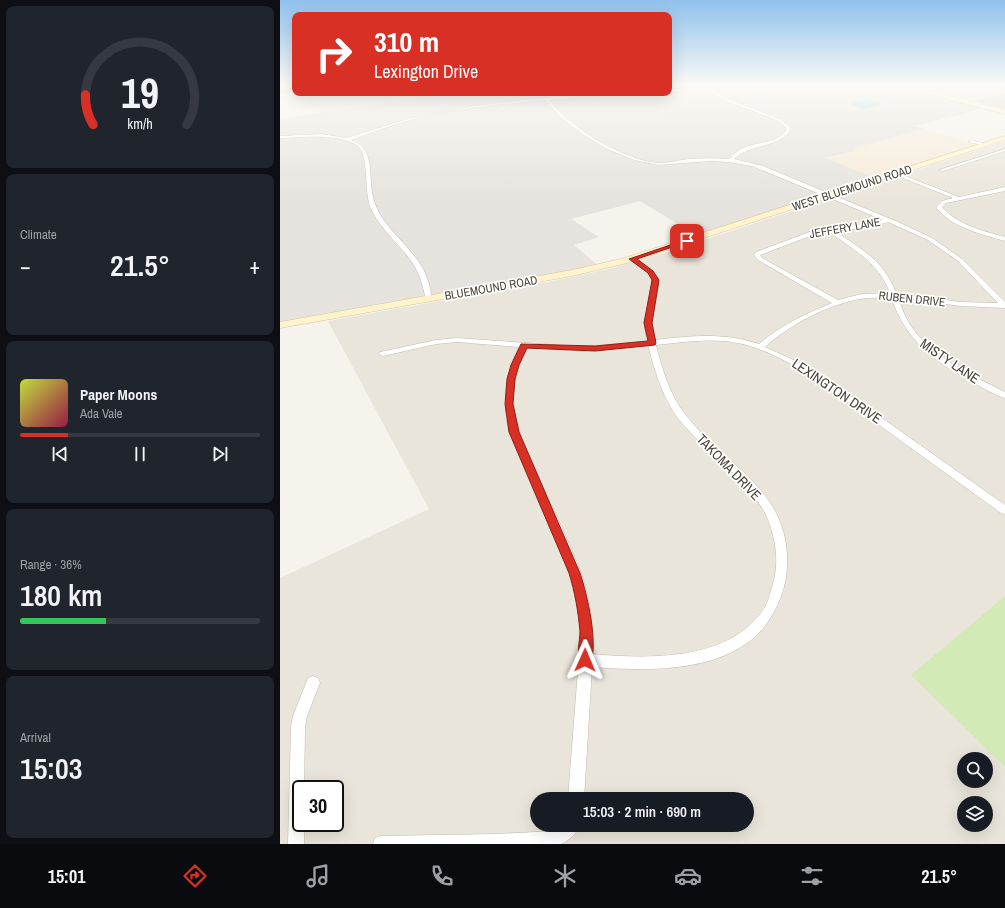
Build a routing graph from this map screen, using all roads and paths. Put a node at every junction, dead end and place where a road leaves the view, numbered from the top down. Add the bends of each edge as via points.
1 (397, 124) edge
2 (571, 124) edge
3 (785, 124) edge
4 (280, 137) edge
5 (1005, 138) edge
6 (346, 140) junction
7 (971, 141) dead end
8 (985, 145) junction
9 (1005, 150) edge
10 (731, 160) junction
11 (942, 170) dead end
12 (895, 173) junction
13 (1005, 189) edge
14 (828, 195) junction
15 (959, 199) junction
16 (888, 220) junction
17 (829, 229) junction
18 (699, 238) joint
19 (1005, 239) edge
20 (633, 259) junction
21 (894, 295) junction
22 (429, 299) junction
23 (838, 303) junction
24 (1005, 306) edge
25 (280, 325) edge
26 (652, 343) junction
27 (524, 346) junction
28 (760, 347) junction
29 (383, 354) dead end
30 (1005, 395) edge
31 (1005, 510) edge
32 (585, 660) junction
33 (313, 683) dead end
34 (577, 792) edge
35 (564, 832) edge
36 (296, 844) edge
37 (381, 844) edge

1 - 6 street
2 - 10 street via 635,160 659,164 709,159
3 - 10 street via 789,128 781,138 745,149
4 - 6 street via 315,136
5 - 8 main road, WEST BLUEMOUND ROAD
6 - 22 street via 358,144 365,152 374,210 419,265 428,287
7 - 8 street
8 - 12 main road, WEST BLUEMOUND ROAD
9 - 11 street
10 - 14 street via 761,167
12 - 14 main road, WEST BLUEMOUND ROAD
12 - 15 street
13 - 15 street
14 - 16 street
14 - 18 main road, WEST BLUEMOUND ROAD
15 - 19 street via 944,202 939,207 942,212 963,225
16 - 17 street, JEFFERY LANE via 872,225
16 - 24 street via 930,239 953,254
17 - 21 street, MISTY LANE via 876,264 884,273
17 - 23 street, JEFFERY LANE via 757,254 760,259
18 - 20 main road, BLUEMOUND ROAD
20 - 22 main road, BLUEMOUND ROAD via 572,273
20 - 26 street, TAKOMA DRIVE via 651,272 655,280 648,323
21 - 23 street, RUBEN DRIVE via 862,296
21 - 24 street, RUBEN DRIVE via 960,304
21 - 30 street, MISTY LANE via 904,322 924,347 947,363
22 - 25 main road, BLUEMOUND ROAD
23 - 28 street, RUBEN DRIVE via 784,327
26 - 27 street, LEXINGTON DRIVE via 595,348
26 - 28 street, LEXINGTON DRIVE via 719,338
26 - 32 street, TAKOMA DRIVE via 674,405 691,428 756,493 774,520 780,536 783,557 779,586 774,601 754,629 735,644 714,653 697,658 649,662
27 - 29 street, LEXINGTON DRIVE via 447,340
27 - 32 street via 515,365 509,392 512,422 514,432 575,573 581,593 586,631
28 - 31 street, LEXINGTON DRIVE via 808,370
32 - 34 street
33 - 36 street via 298,727
35 - 37 street via 554,839

